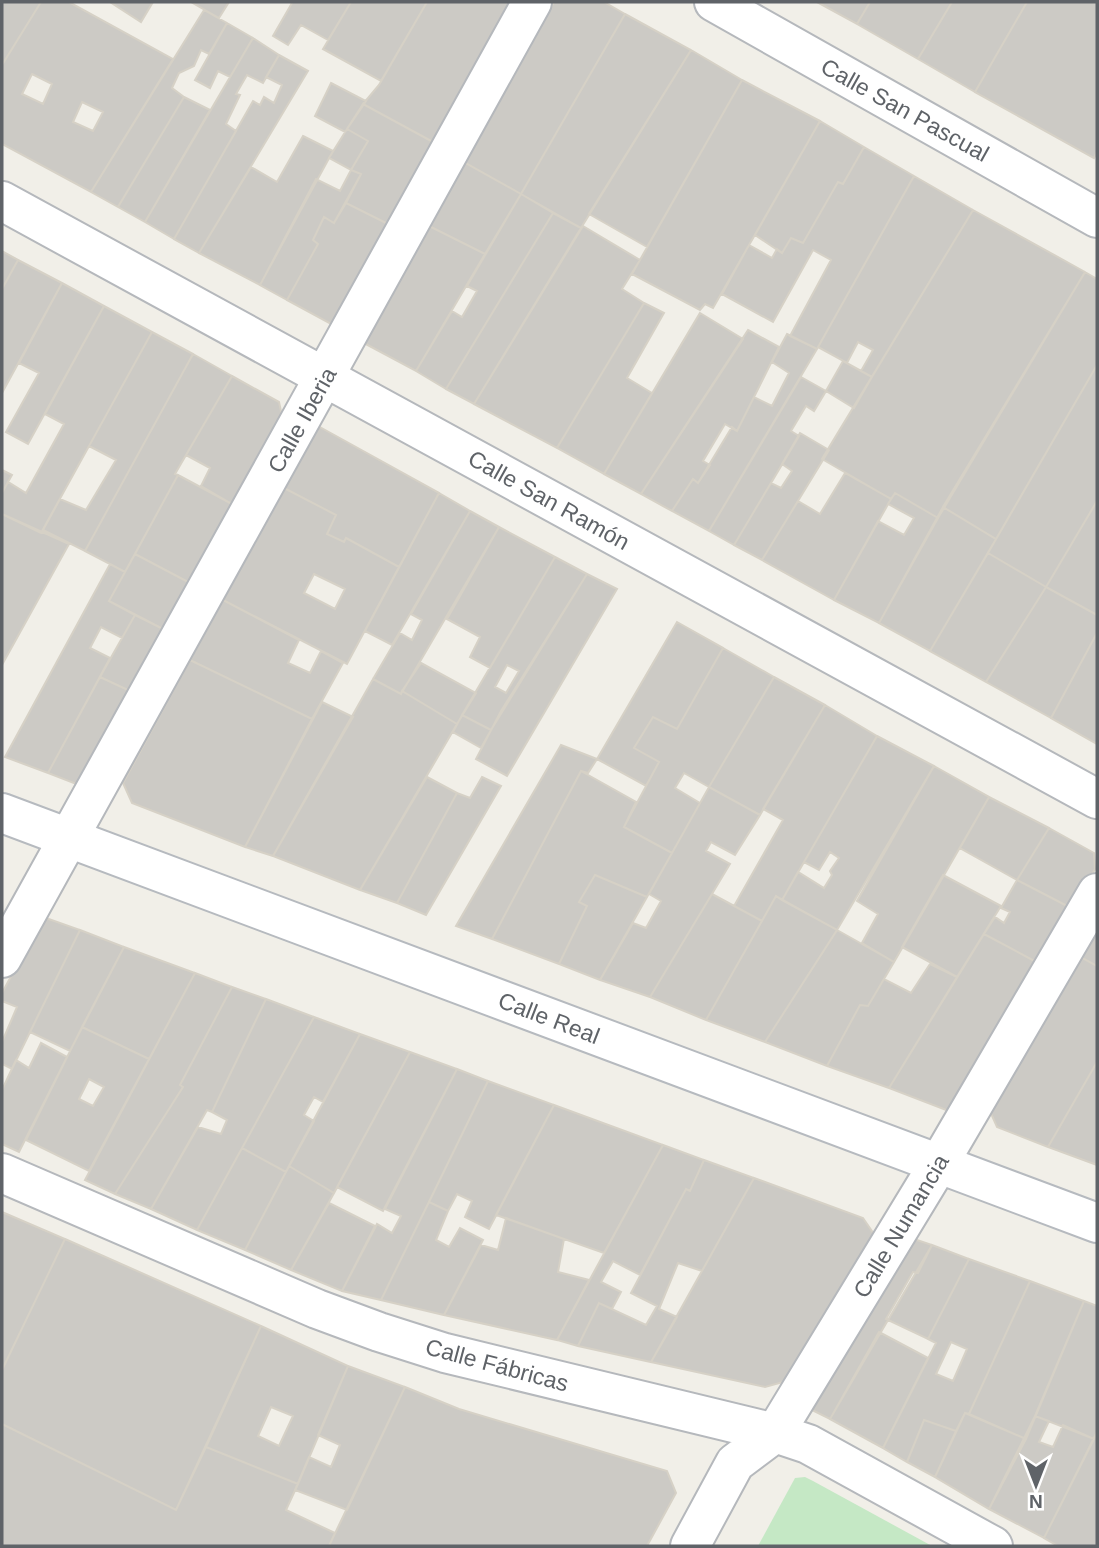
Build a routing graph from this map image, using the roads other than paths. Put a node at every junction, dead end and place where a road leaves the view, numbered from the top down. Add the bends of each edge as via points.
1 (532, 2) edge
2 (713, 2) edge
3 (2, 201) edge
4 (1097, 218) edge
5 (325, 378) junction
6 (1097, 799) edge
7 (2, 813) edge
8 (71, 837) junction
9 (1097, 893) edge
10 (2, 958) edge
11 (939, 1165) junction
12 (2, 1173) edge
13 (1097, 1223) edge
14 (775, 1433) junction
15 (690, 1546) edge
16 (993, 1546) edge

1 - 5 street, Calle Iberia
2 - 4 street, Calle San Pascual
3 - 5 street, Calle San Ramón
5 - 6 street, Calle San Ramón
5 - 8 street, Calle Iberia
7 - 8 street, Calle Real
8 - 10 street, Calle Iberia
8 - 11 street, Calle Real
9 - 11 street, Calle Numancia
11 - 13 street, Calle Real
11 - 14 street, Calle Numancia
12 - 14 street, Calle Fábricas via 379,1332 445,1353
14 - 15 street, Calle Numancia via 735,1463
14 - 16 street, Calle Fábricas via 808,1444

